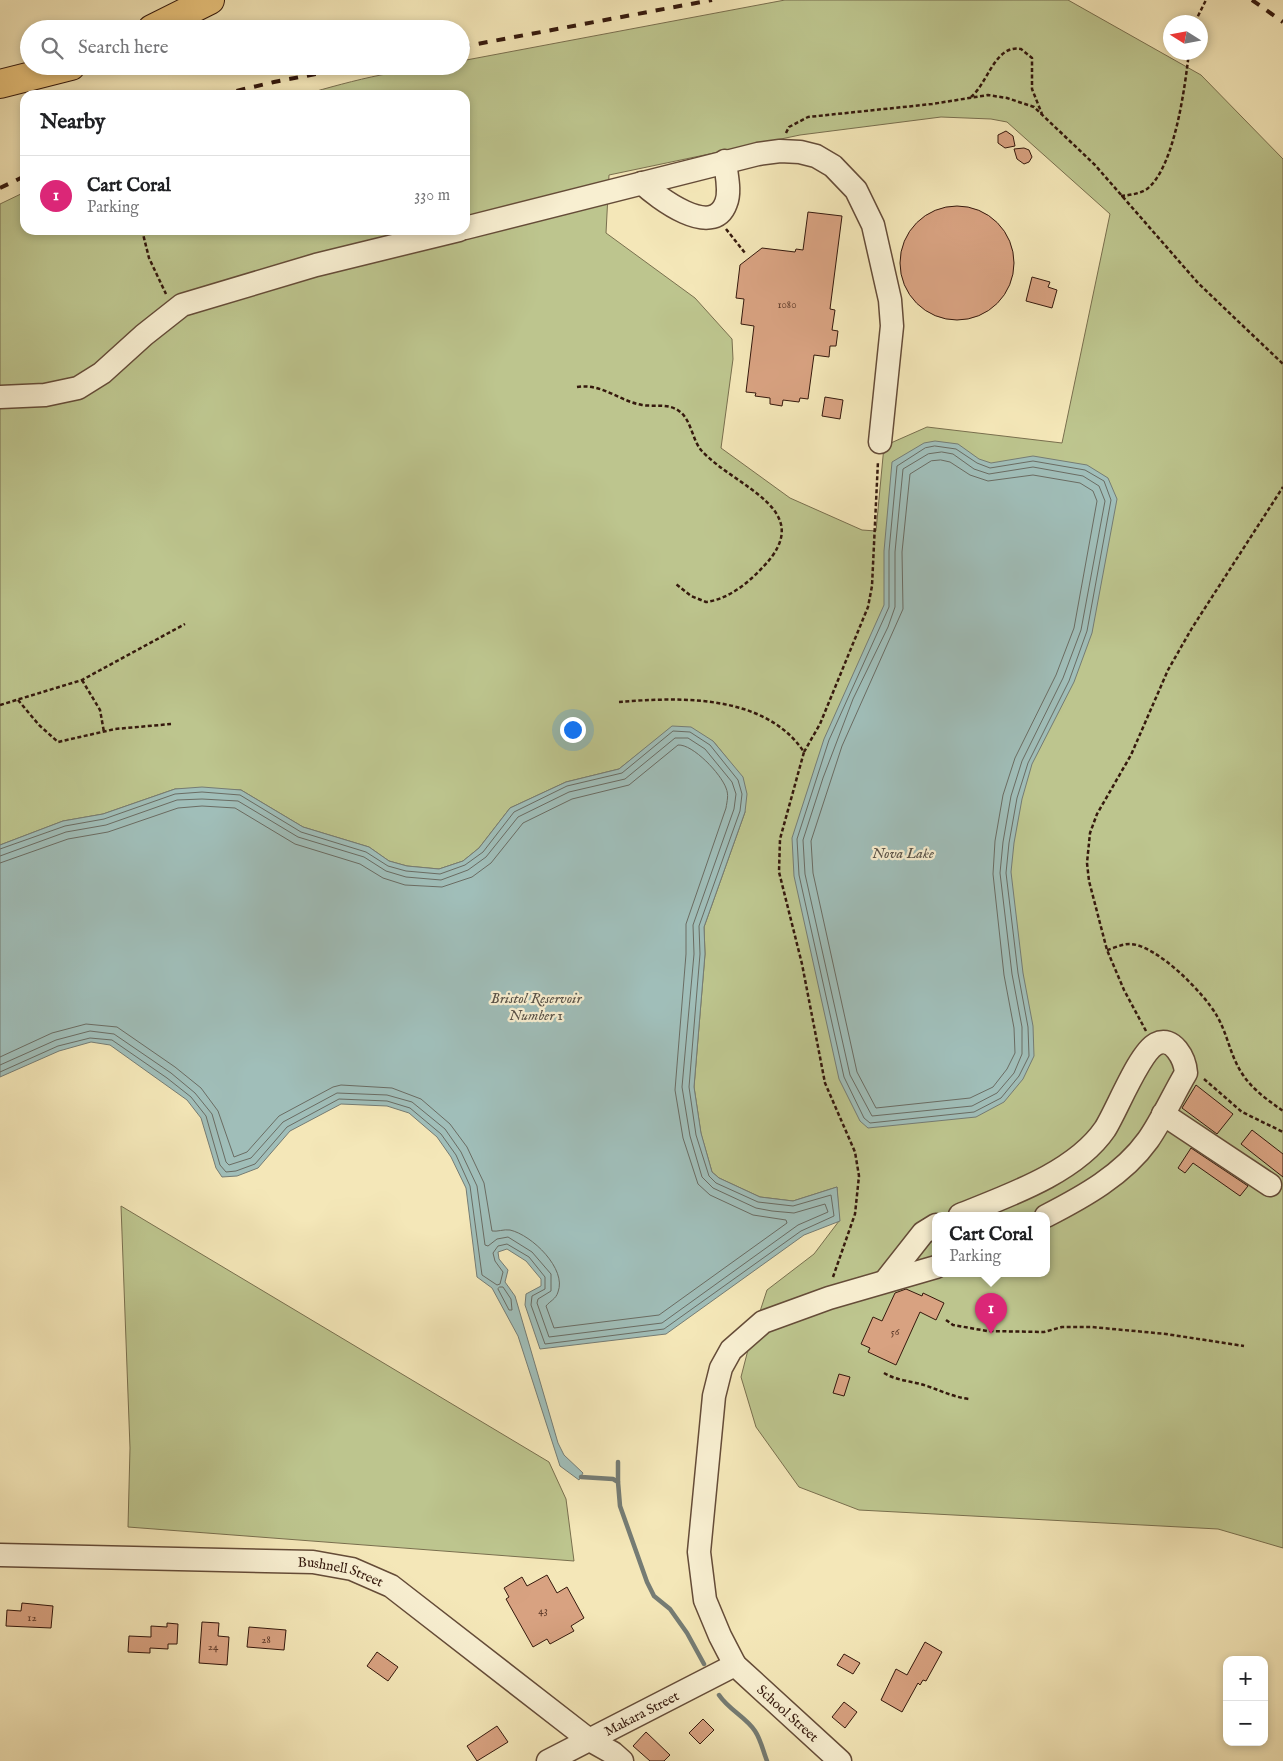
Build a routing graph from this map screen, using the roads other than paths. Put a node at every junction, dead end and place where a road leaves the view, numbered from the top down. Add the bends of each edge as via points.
1 (210, 0) edge
2 (170, 20) edge
3 (36, 75) edge
4 (0, 84) edge
5 (725, 161) junction
6 (642, 183) junction
7 (470, 227) edge
8 (440, 235) edge
9 (0, 397) edge
10 (880, 442) road end
11 (1163, 1114) junction
12 (1270, 1185) dead end
13 (968, 1212) edge
14 (1050, 1214) edge
15 (932, 1227) edge
16 (932, 1269) edge
17 (886, 1280) junction
18 (0, 1555) edge
19 (736, 1665) junction
20 (588, 1739) junction
21 (548, 1761) edge
22 (622, 1761) edge
23 (840, 1761) edge

1 - 2 main road
3 - 4 main road
5 - 6 street
5 - 6 street via 728,195 724,209 704,218 665,203
5 - 10 street via 780,151 816,156 833,166 856,190 873,225 890,300 892,326
6 - 7 street
8 - 9 street via 182,305 102,373 78,388 44,395
11 - 12 street
11 - 13 street via 1186,1073 1186,1067 1181,1053 1173,1046 1159,1043 1144,1056 1104,1130 1082,1152 1044,1179
11 - 14 street via 1148,1141 1119,1172
15 - 17 street via 923,1233
16 - 17 street, School Street
17 - 19 street, School Street via 763,1322 731,1350 717,1380 699,1552 705,1600
18 - 20 street, Bushnell Street via 312,1562 352,1569 390,1586
19 - 20 street, Makara Street
19 - 23 street, School Street
20 - 21 street, Makara Street
20 - 22 street, Bushnell Street

